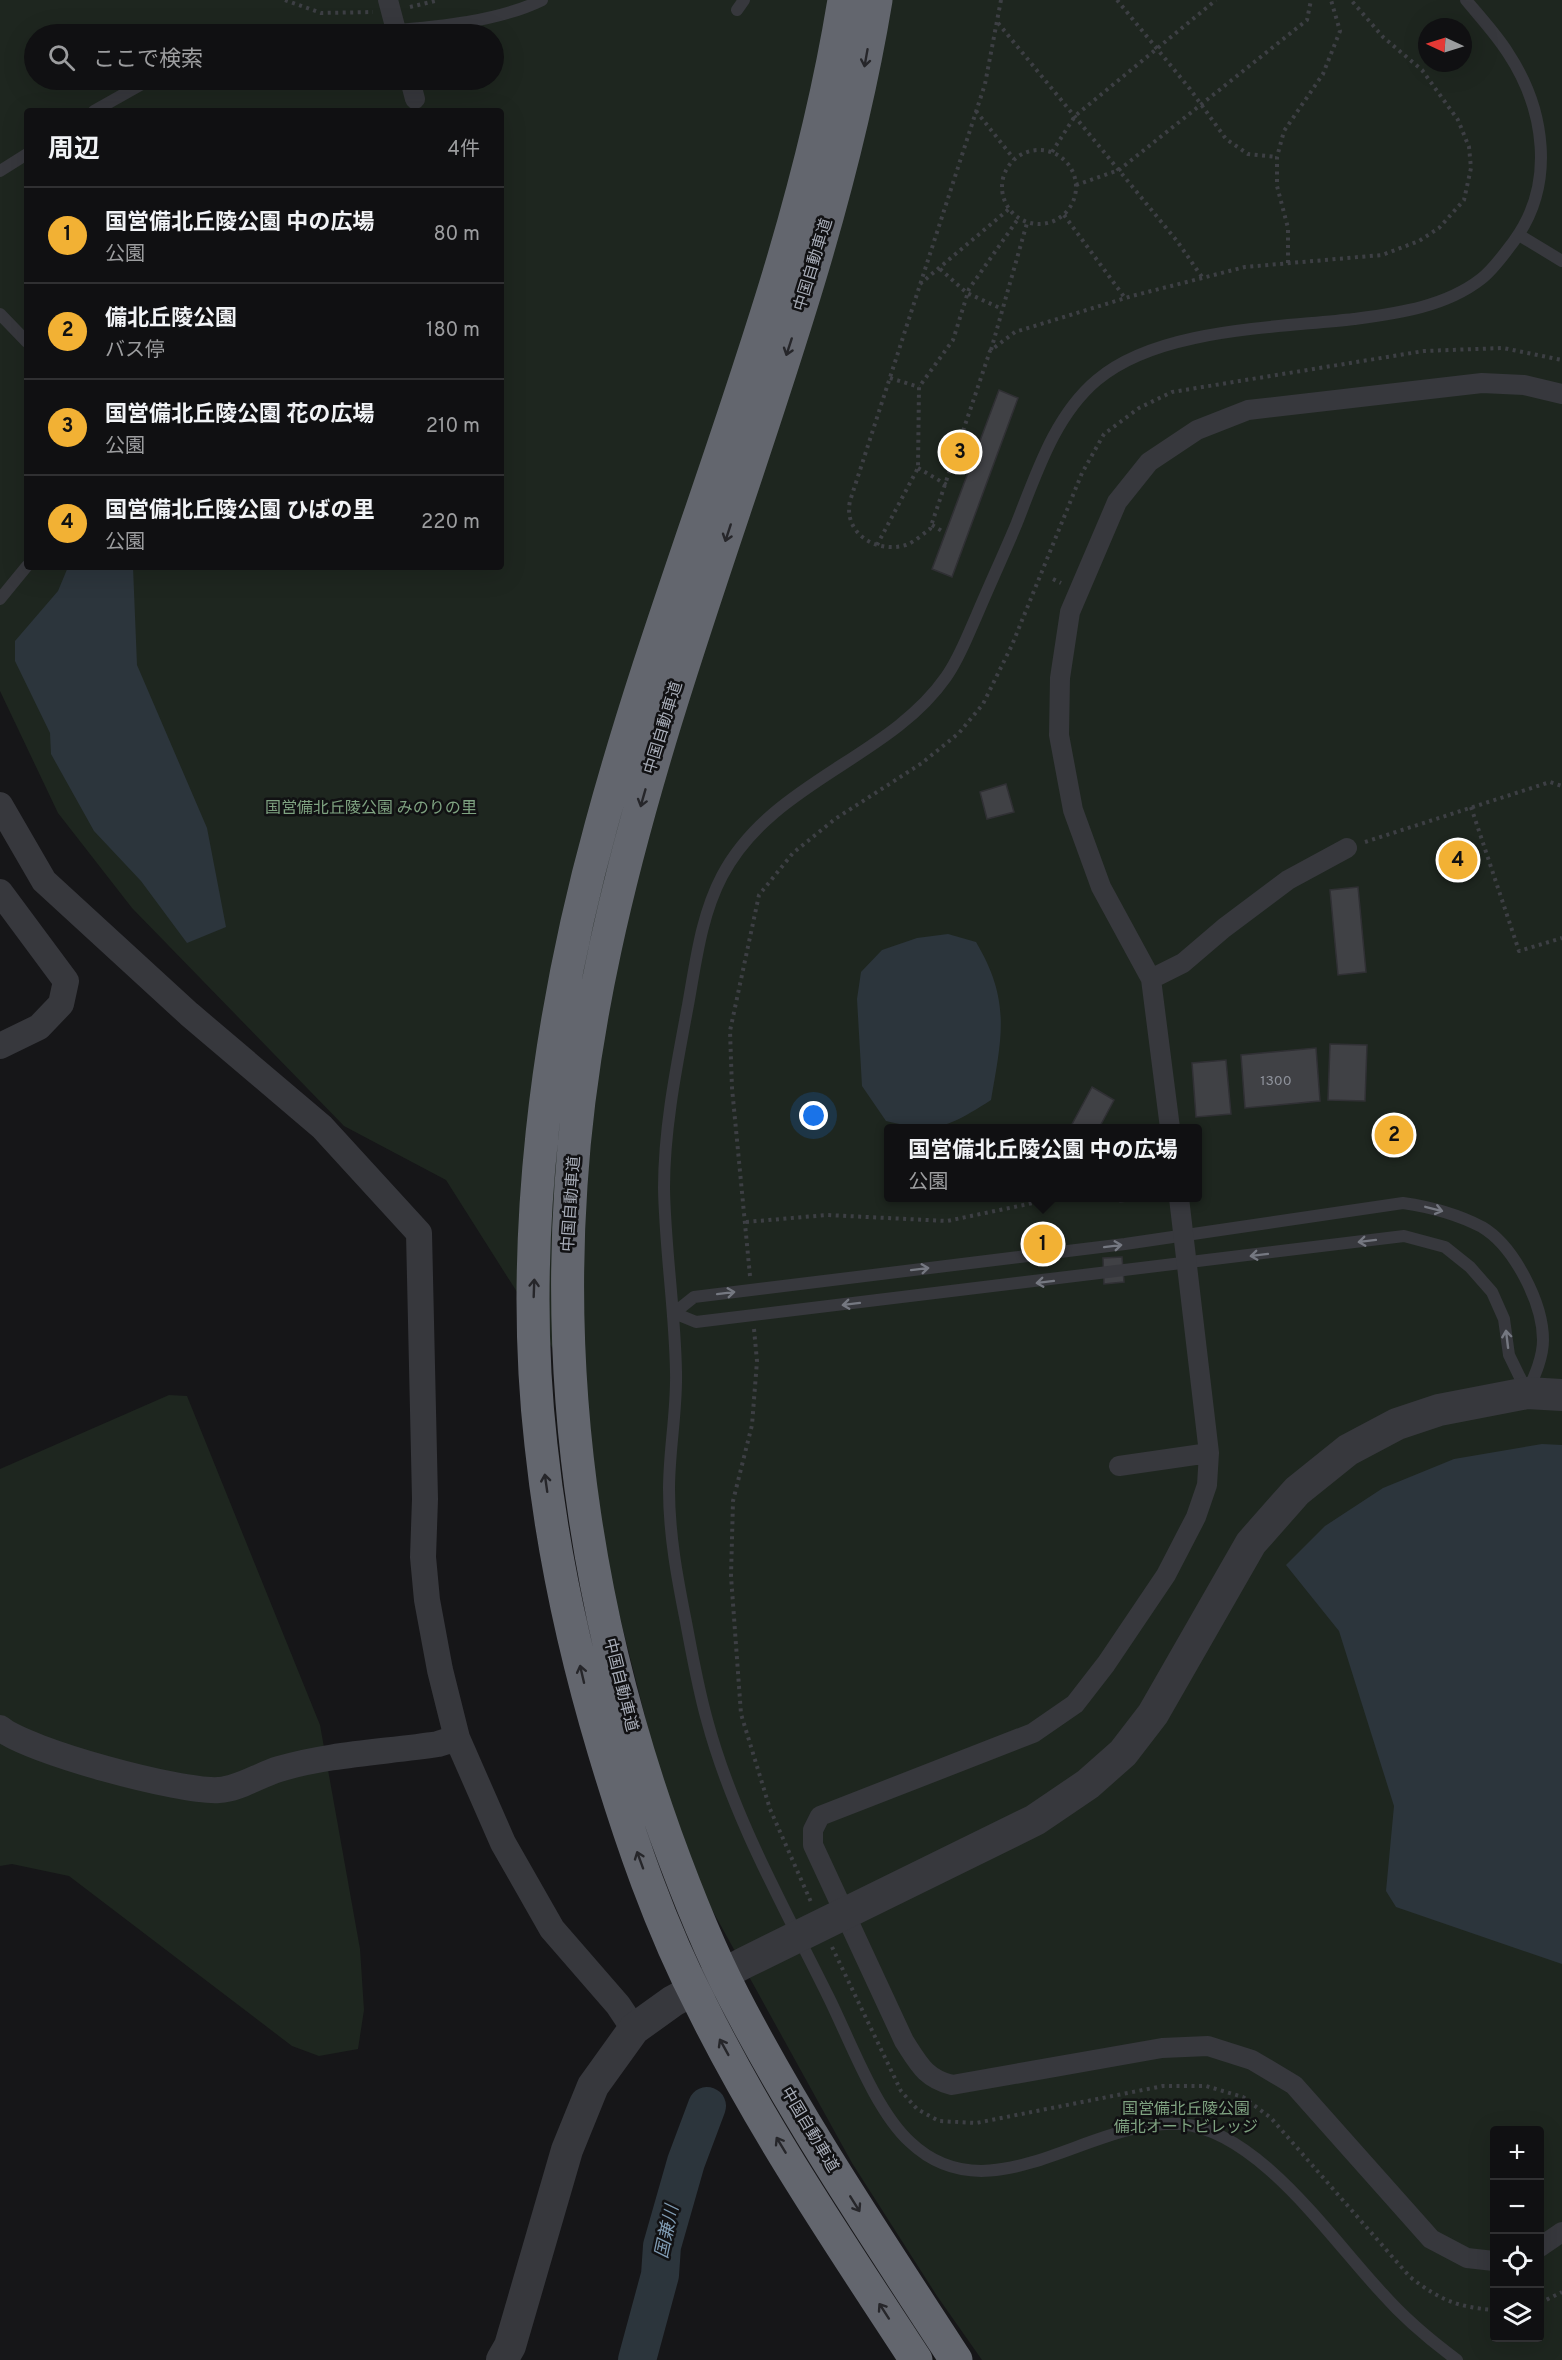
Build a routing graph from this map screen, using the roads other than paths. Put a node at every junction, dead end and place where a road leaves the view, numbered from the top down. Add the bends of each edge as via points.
1 (388, 0) edge
2 (542, 0) edge
3 (844, 0) edge
4 (876, 0) edge
5 (1466, 0) edge
6 (394, 24) edge
7 (441, 24) edge
8 (132, 90) edge
9 (413, 90) edge
10 (415, 99) dead end
11 (102, 108) edge
12 (24, 156) edge
13 (3, 169) edge
14 (1519, 236) junction
15 (1562, 261) edge
16 (0, 314) edge
17 (24, 339) edge
18 (1562, 394) edge
19 (24, 570) edge
20 (0, 599) edge
21 (0, 805) edge
22 (1347, 848) road end
23 (0, 892) edge
24 (1151, 979) junction
25 (0, 1047) edge
26 (1170, 1124) edge
27 (1180, 1202) edge
28 (674, 1313) junction
29 (1527, 1393) junction
30 (1562, 1395) edge
31 (1209, 1453) junction
32 (1119, 1466) dead end
33 (0, 1728) edge
34 (457, 1738) junction
35 (634, 2029) junction
36 (1562, 2232) edge
37 (1544, 2244) edge
38 (1490, 2261) edge
39 (502, 2360) edge
40 (916, 2360) edge
41 (956, 2360) edge
42 (1457, 2360) edge

1 - 6 street
2 - 7 lane via 482,18
40 -> 3 highway, 中国自動車道 via 826,2222 752,2098 702,2008 660,1916 618,1799 586,1689 559,1569 540,1430 534,1306 538,1176 556,1031 574,934 636,709 776,286 834,62
4 -> 41 highway, 中国自動車道 via 838,182 666,718 607,941 588,1046 571,1181 566,1309 573,1429 592,1565 618,1686 650,1792 690,1902 732,1994 781,2082
5 - 14 lane via 1511,58 1535,107 1541,131 1538,189
8 - 11 lane
9 - 10 street
12 - 13 lane
14 - 15 lane
14 - 28 lane via 1483,278 1438,303 1388,315 1170,343 1128,358 1093,383 1069,412 1045,452 947,677 928,700 886,734 770,815 740,847 720,879 701,934 676,1075 664,1176
16 - 17 lane
18 - 24 street via 1524,385 1482,382 1248,410 1197,430 1149,462 1117,502 1070,612 1060,678 1059,735 1073,810 1101,888
19 - 20 lane
21 - 34 street via 44,881 189,1014 322,1127 419,1233 423,1557 440,1670
22 - 24 street via 1288,880 1183,963
23 - 25 street via 66,981 61,1004 39,1027
24 - 26 street
27 - 31 street
29 -> 28 lane via 1509,1355 1504,1319 1492,1292 1445,1247 1404,1236 696,1322
28 -> 29 lane via 694,1297 1125,1244 1403,1203 1438,1209 1484,1228 1519,1264 1537,1304 1543,1341
28 - 42 lane via 677,1381 669,1485 671,1547 706,1719 725,1776 773,1884 883,2108 908,2141 947,2166 963,2170 1022,2166 1113,2134 1152,2125 1183,2124 1223,2136 1268,2169 1388,2300
29 - 30 street
29 - 35 street via 1439,1410 1397,1424 1348,1450 1298,1491 1251,1543 1153,1714 1123,1753 1088,1785 1035,1820 693,1990
31 - 32 street
31 - 38 street via 1207,1485 1176,1556 1106,1664 1075,1704 1033,1733 820,1815 813,1830 813,1845 904,2041 920,2067 934,2080 952,2085 1162,2048 1208,2046 1252,2060 1294,2085 1431,2238 1467,2258
33 - 34 street via 11,1738 63,1756 188,1787 219,1790 280,1769
34 - 35 street via 503,1843 552,1929
35 - 39 street via 593,2086 572,2139 510,2346
36 - 37 street

